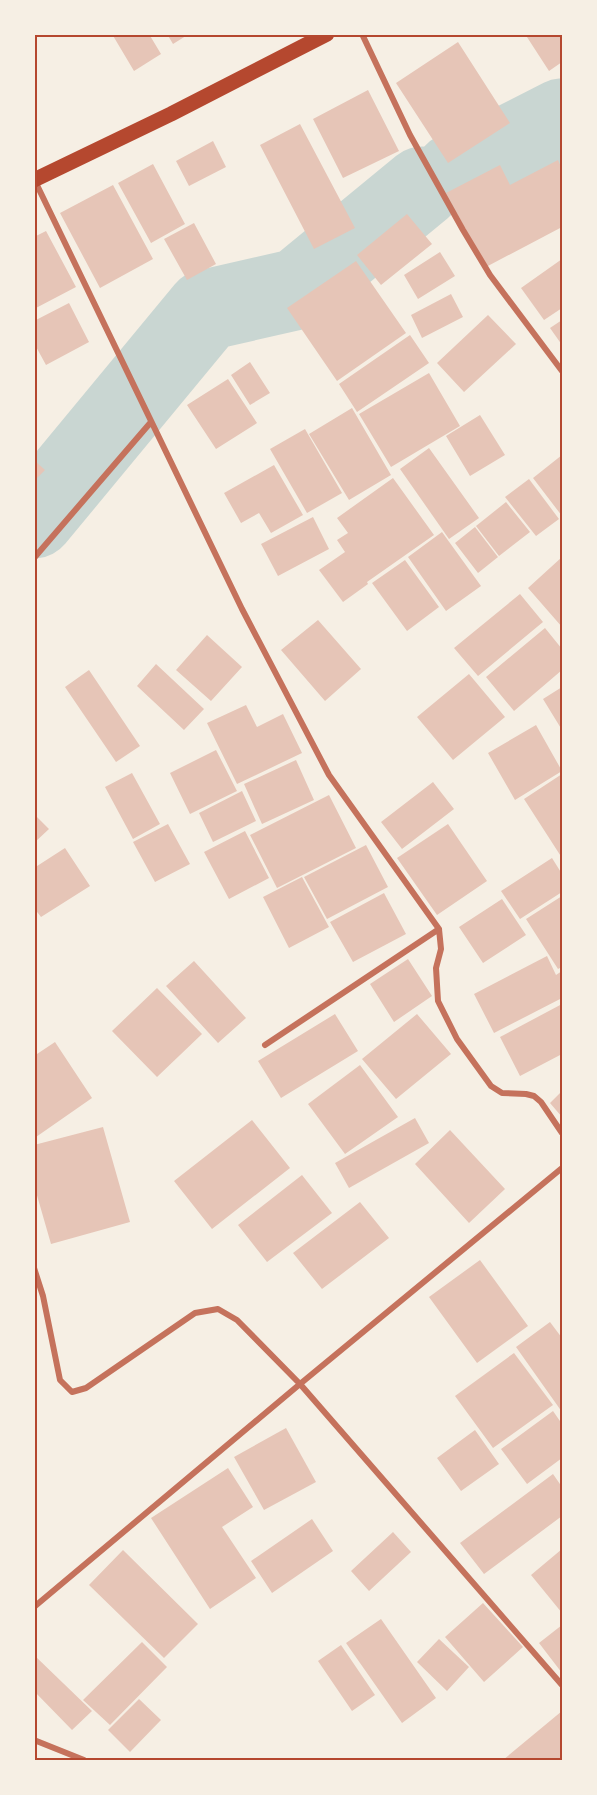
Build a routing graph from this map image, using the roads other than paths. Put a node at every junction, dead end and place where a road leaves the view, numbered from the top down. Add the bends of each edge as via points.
1 (327, 34) edge
2 (362, 34) edge
3 (34, 180) edge
4 (562, 370) edge
5 (151, 422) junction
6 (34, 558) edge
7 (439, 929) junction
8 (265, 1045) dead end
9 (562, 1133) edge
10 (562, 1168) edge
11 (34, 1268) edge
12 (300, 1384) junction
13 (34, 1607) edge
14 (562, 1685) edge
15 (34, 1740) edge
16 (84, 1761) edge

1 - 3 main road
2 - 4 street via 410,135 468,239 490,275
3 - 5 street
5 - 6 street
5 - 7 street via 329,775
7 - 8 street
7 - 9 street via 438,1001 457,1040 491,1086 502,1093 534,1096
10 - 12 street
11 - 12 street via 60,1380 72,1392 86,1388 195,1312 219,1309 237,1320
12 - 13 street
12 - 14 street
15 - 16 street

